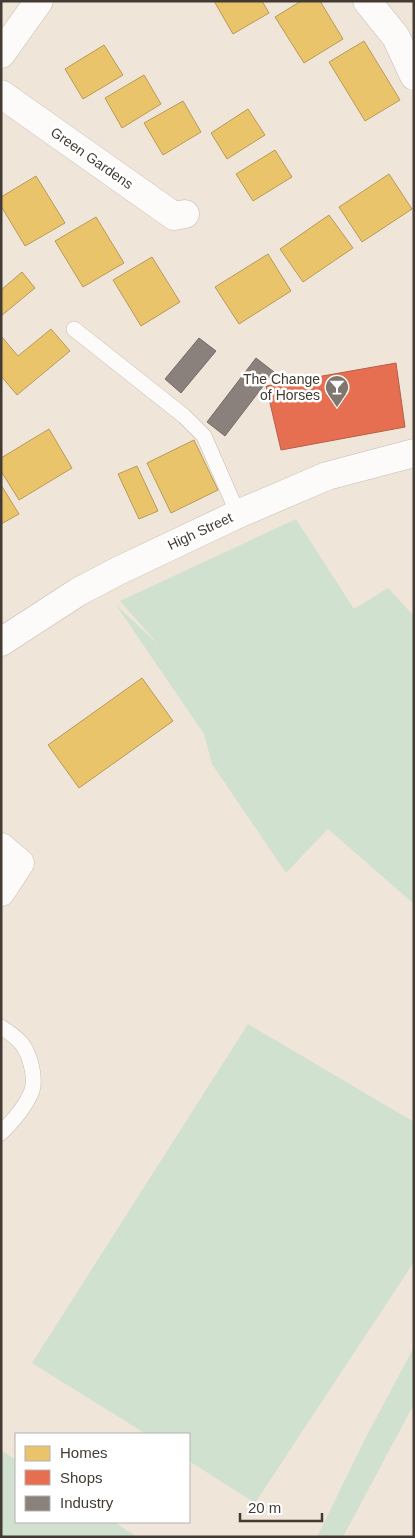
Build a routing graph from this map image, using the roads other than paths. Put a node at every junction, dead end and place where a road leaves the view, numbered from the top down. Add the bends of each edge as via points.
1 (39, 1) edge
2 (367, 1) edge
3 (1, 54) edge
4 (414, 76) edge
5 (1, 94) edge
6 (185, 214) dead end
7 (74, 329) dead end
8 (414, 454) edge
9 (238, 514) junction
10 (1, 642) edge
11 (1, 847) edge
12 (1, 892) edge
13 (1, 1027) edge
14 (1, 1133) edge

1 - 3 main road
2 - 4 main road via 396,37
5 - 6 main road, Green Gardens via 174,216
7 - 9 lane via 184,416 204,436
8 - 9 main road, High Street via 327,476
9 - 10 main road, High Street via 78,592
11 - 12 main road via 20,862
13 - 14 lane via 13,1034 23,1046 33,1076 32,1092

